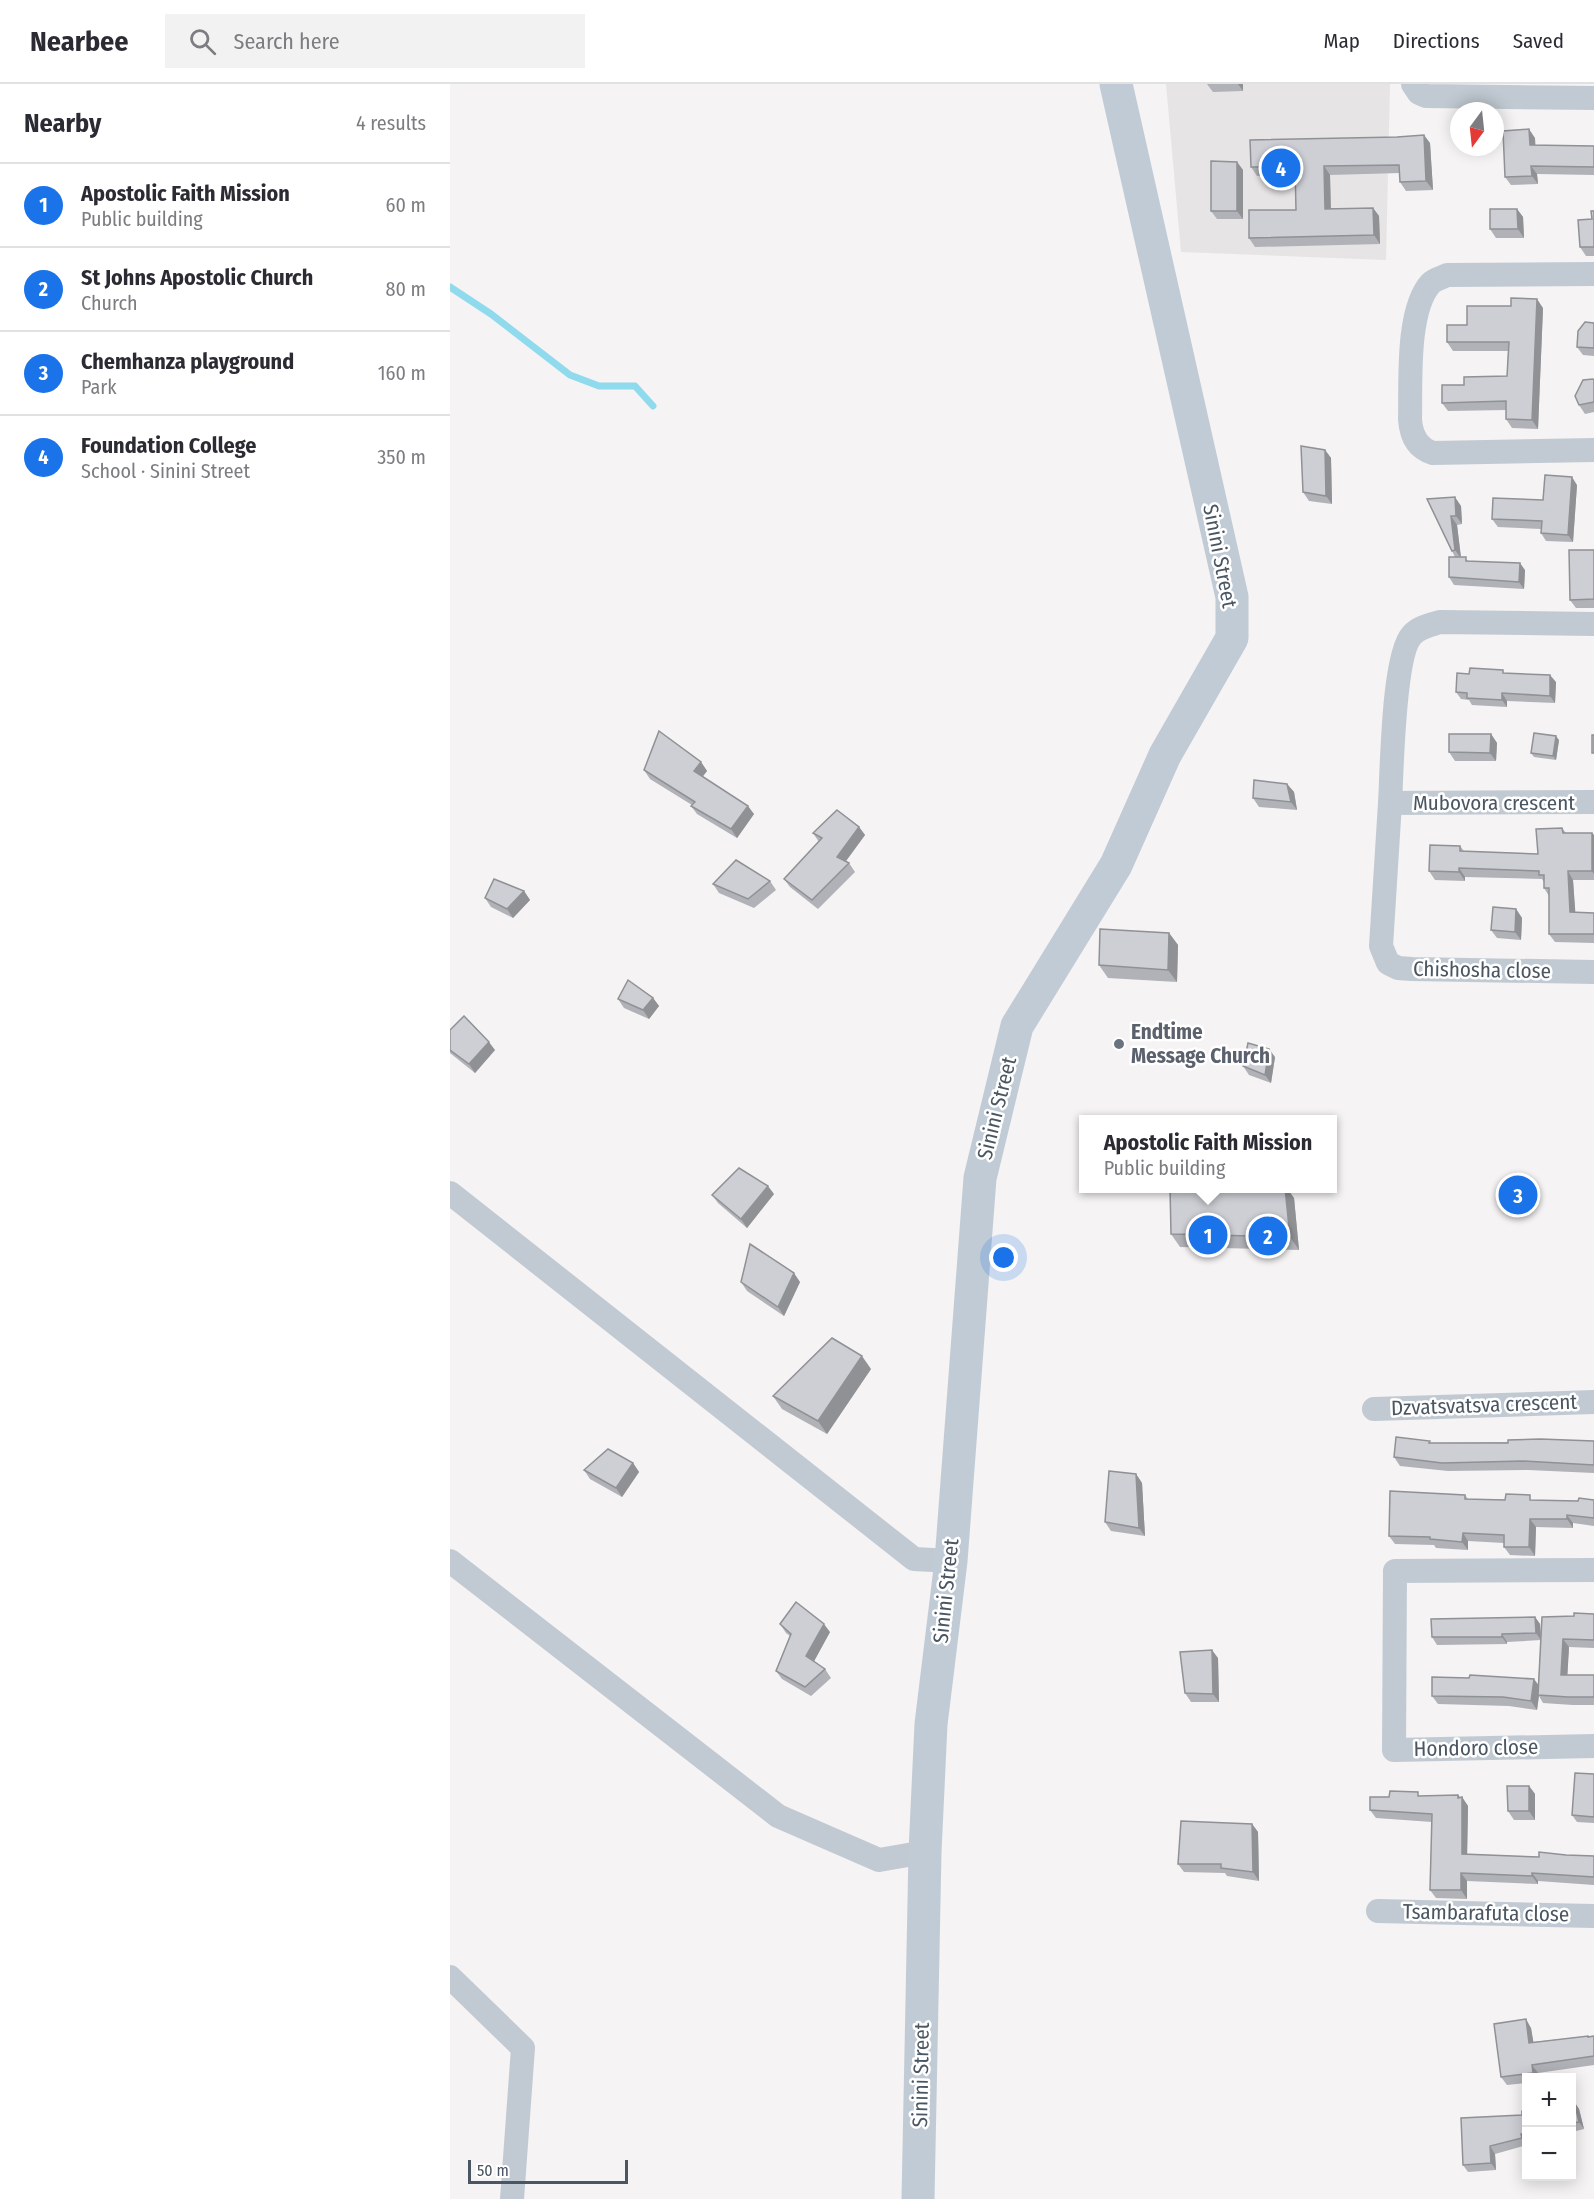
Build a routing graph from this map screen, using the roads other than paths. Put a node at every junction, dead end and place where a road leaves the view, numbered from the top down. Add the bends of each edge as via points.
1 (1116, 84) edge
2 (1413, 84) edge
3 (1594, 98) edge
4 (1594, 274) edge
5 (1594, 450) edge
6 (1594, 624) edge
7 (1594, 802) edge
8 (1390, 803) junction
9 (1594, 972) edge
10 (450, 1193) edge
11 (1594, 1402) edge
12 (1374, 1408) dead end
13 (450, 1561) edge
14 (951, 1561) junction
15 (1594, 1570) edge
16 (1594, 1746) edge
17 (925, 1852) junction
18 (1378, 1911) dead end
19 (1594, 1916) edge
20 (450, 1977) edge
21 (512, 2199) edge
22 (918, 2199) edge

1 - 14 street, Sinini Street via 1232,597 1232,638 1165,755 1116,866 1017,1026 980,1178
2 - 3 street via 1426,96
4 - 5 street via 1448,276 1433,281 1417,308 1410,420 1417,442 1433,453
6 - 8 street, Mubovora crescent via 1440,622 1421,628 1410,637 1397,686
7 - 8 street, Mubovora crescent
8 - 9 street, Chishosha close via 1381,946 1388,963 1412,969
10 - 14 street via 914,1558
11 - 12 street, Dzvatsvatsva crescent
13 - 17 street via 777,1816 879,1860
14 - 17 street, Sinini Street via 931,1724
15 - 16 street, Hondoro close via 1395,1571 1394,1750
17 - 22 street, Sinini Street
18 - 19 street, Tsambarafuta close
20 - 21 street via 523,2048

